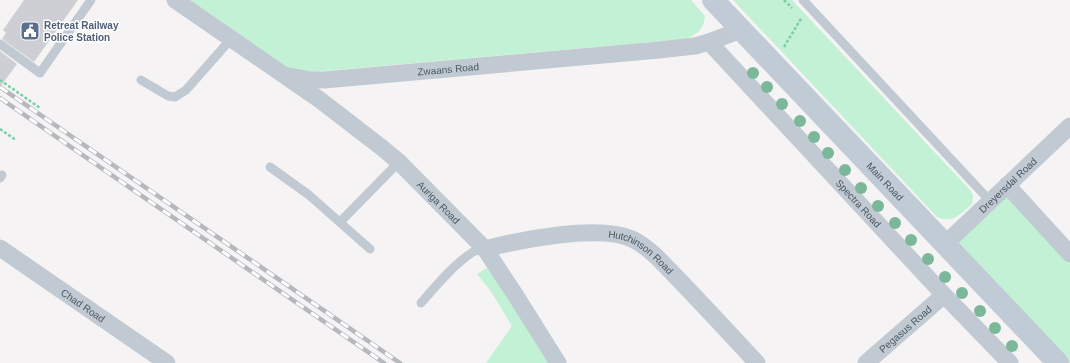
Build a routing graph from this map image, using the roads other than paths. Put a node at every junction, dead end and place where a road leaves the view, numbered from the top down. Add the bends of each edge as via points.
1 (91, 0) edge
2 (175, 0) edge
3 (713, 0) edge
4 (803, 0) edge
5 (742, 30) junction
6 (231, 39) junction
7 (709, 42) junction
8 (0, 44) edge
9 (284, 75) junction
10 (141, 80) dead end
11 (1070, 126) edge
12 (399, 162) junction
13 (270, 167) dead end
14 (1006, 186) junction
15 (990, 201) junction
16 (340, 222) junction
17 (945, 244) junction
18 (370, 249) dead end
19 (485, 249) junction
20 (1, 251) edge
21 (1070, 254) edge
22 (944, 295) junction
23 (421, 303) dead end
24 (167, 363) edge
25 (558, 363) edge
26 (757, 363) edge
27 (866, 363) edge
28 (1010, 363) edge
29 (1058, 363) edge

1 - 8 lane via 40,72
2 - 6 street, Zwaans Road
3 - 5 main road, Main Road
4 - 15 lane
5 - 7 street, Zwaans Road
5 - 17 main road, Main Road
6 - 9 street, Zwaans Road
6 - 10 lane via 186,90 175,97 168,96
7 - 9 street, Zwaans Road via 658,50 324,80
7 - 22 street, Spectra Road
9 - 12 street, Auriga Road via 345,118
11 - 14 street, Dreyersdal Road
12 - 16 lane
12 - 19 street, Auriga Road
13 - 16 lane via 309,195
14 - 15 street, Dreyersdal Road
14 - 21 street
15 - 17 street, Dreyersdal Road
16 - 18 lane
17 - 29 main road, Main Road
19 - 23 lane via 474,251 463,260
19 - 25 street, Auriga Road
19 - 26 street, Hutchinson Road via 512,242 575,233 608,233 632,238 665,265
20 - 24 street, Chad Road
22 - 27 street, Pegasus Road
22 - 28 street, Spectra Road

